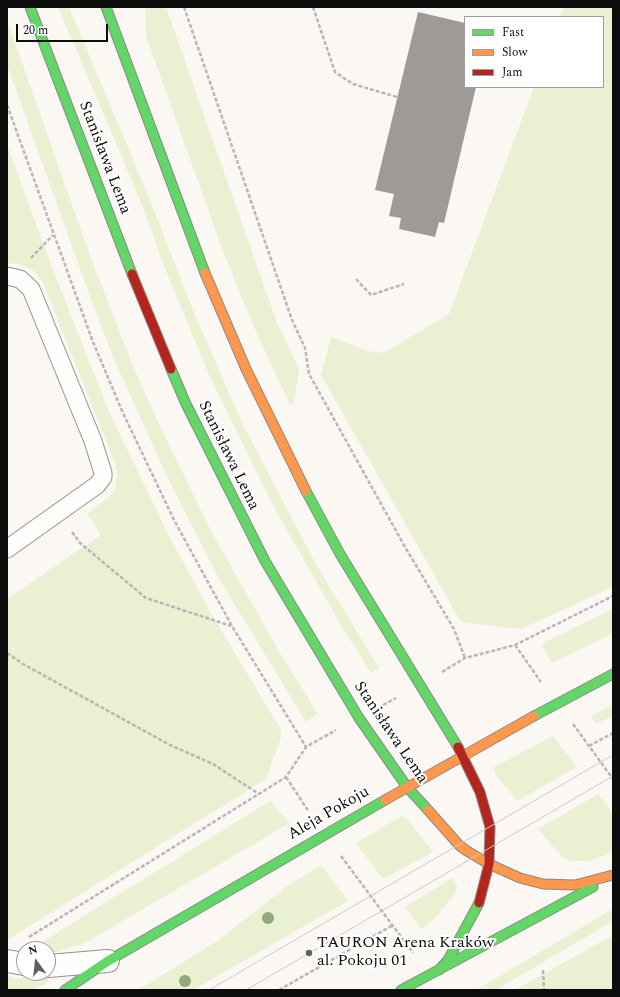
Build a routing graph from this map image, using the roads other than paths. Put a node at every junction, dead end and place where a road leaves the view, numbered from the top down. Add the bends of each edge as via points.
1 (30, 7) edge
2 (106, 7) edge
3 (10, 276) edge
4 (7, 549) edge
5 (613, 674) edge
6 (463, 756) junction
7 (407, 788) junction
8 (489, 864) junction
9 (613, 875) edge
10 (108, 961) junction
11 (56, 965) edge
12 (439, 970) junction
13 (92, 984) dead end
14 (66, 990) edge
15 (401, 990) edge

1 - 7 main road, Stanisława Lema via 157,338 207,447 284,595 358,718
2 - 6 main road via 209,283 246,369 340,554
3 - 4 lane via 20,279 31,289 93,441 103,477 97,485
5 - 6 main road, Aleja Pokoju
6 - 7 main road, Aleja Pokoju
6 - 8 main road via 486,809 490,827
7 - 8 main road, Stanisława Lema via 459,845
7 - 10 main road, Aleja Pokoju
8 - 9 main road, Stanisława Lema via 520,878 558,885 575,885
8 - 12 main road via 476,910 448,960
9 - 12 main road
10 - 11 street
10 - 13 main road
10 - 14 main road, Aleja Pokoju
12 - 15 main road

